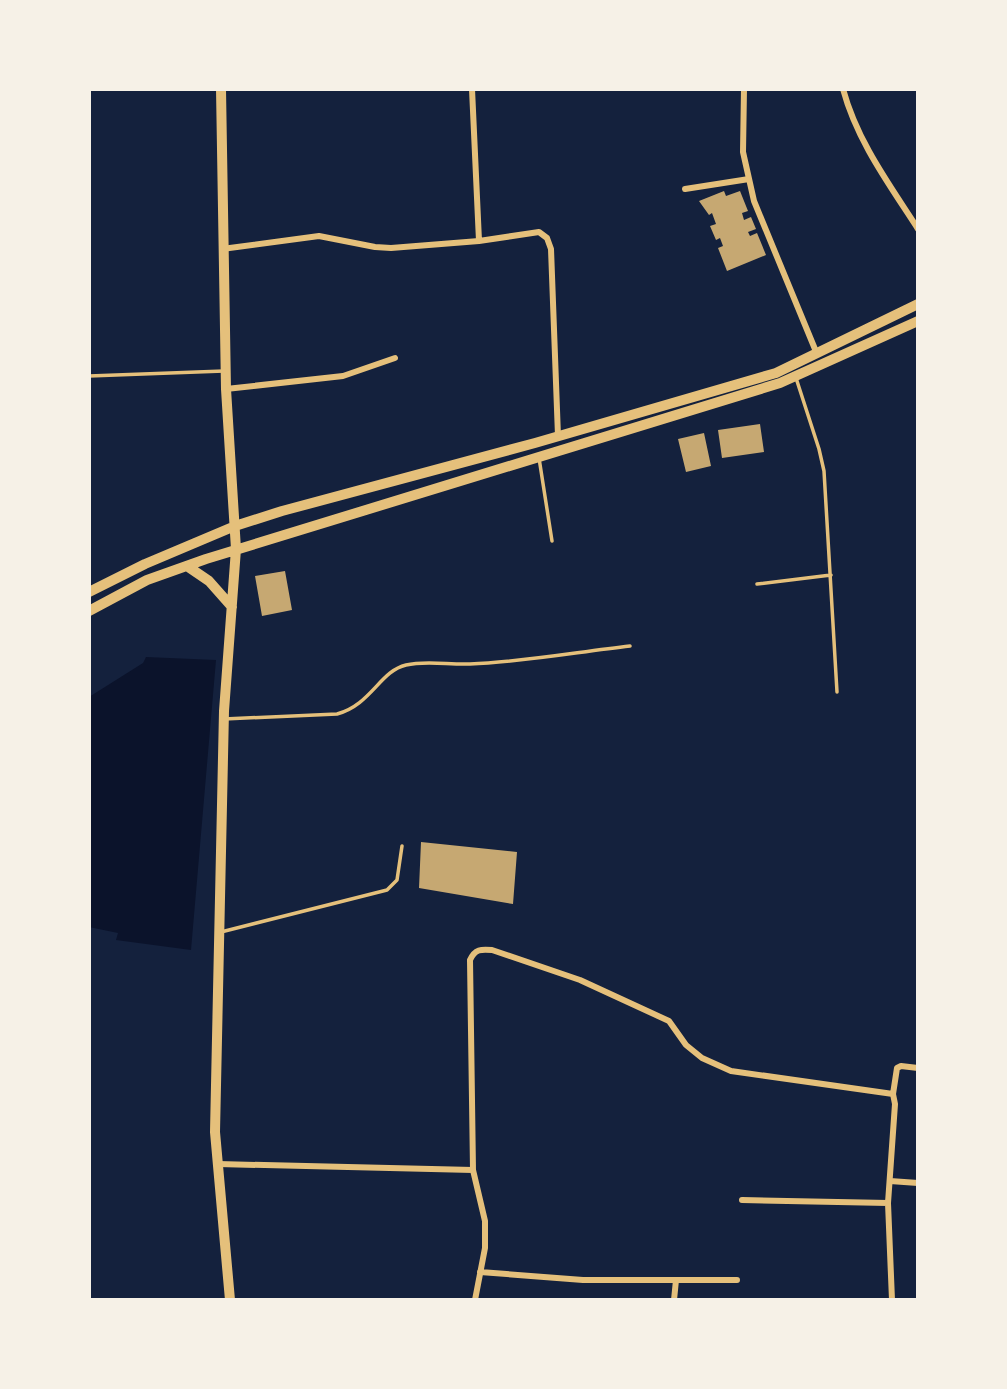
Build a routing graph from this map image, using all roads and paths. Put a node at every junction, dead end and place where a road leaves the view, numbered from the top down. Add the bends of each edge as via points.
1 (221, 89) edge
2 (472, 89) edge
3 (744, 89) edge
4 (843, 89) edge
5 (748, 179) junction
6 (685, 189) dead end
7 (918, 229) edge
8 (479, 241) junction
9 (222, 249) junction
10 (918, 304) edge
11 (918, 321) edge
12 (817, 355) junction
13 (395, 358) dead end
14 (227, 371) junction
15 (89, 376) edge
16 (795, 376) junction
17 (226, 389) junction
18 (558, 436) junction
19 (538, 456) junction
20 (235, 526) junction
21 (552, 541) dead end
22 (236, 549) junction
23 (187, 566) junction
24 (831, 576) junction
25 (757, 583) dead end
26 (89, 592) edge
27 (232, 607) junction
28 (89, 611) edge
29 (630, 646) dead end
30 (837, 692) dead end
31 (224, 719) junction
32 (402, 846) dead end
33 (219, 932) junction
34 (918, 1068) edge
35 (893, 1094) junction
36 (218, 1164) junction
37 (473, 1170) junction
38 (890, 1181) junction
39 (918, 1183) edge
40 (742, 1200) dead end
41 (888, 1203) junction
42 (480, 1272) junction
43 (676, 1280) junction
44 (737, 1280) dead end
45 (230, 1300) edge
46 (475, 1300) edge
47 (674, 1300) edge
48 (892, 1300) edge

1 - 9 main road
2 - 8 street
3 - 5 street via 743,152
4 - 7 street via 861,139
5 - 6 street
5 - 12 street
8 - 9 street via 391,248 319,236
8 - 18 street via 526,232 548,238
9 - 14 main road
10 - 12 main road
11 - 16 main road
12 - 18 main road via 776,373
13 - 17 street via 343,376
14 - 15 lane
14 - 17 main road
16 - 19 main road
16 - 24 lane via 824,471
17 - 20 main road
18 - 20 main road
19 - 21 lane
19 - 22 main road
20 - 22 main road
20 - 26 main road
22 - 23 main road
22 - 27 main road
23 - 27 main road via 209,581
23 - 28 main road via 147,580
24 - 25 lane
24 - 30 lane
27 - 31 main road
29 - 31 lane via 493,662 414,663 394,669 361,704 337,714
31 - 33 main road
32 - 33 lane via 397,880 387,890
33 - 36 main road
34 - 35 street via 897,1068
35 - 37 street via 731,1071 687,1045 669,1021 580,980 481,949 470,960
35 - 38 street
36 - 37 street
36 - 45 main road
37 - 42 street via 485,1221
38 - 39 street
38 - 41 street
40 - 41 street
41 - 48 street
42 - 43 street via 583,1280
42 - 46 street
43 - 44 street
43 - 47 street

